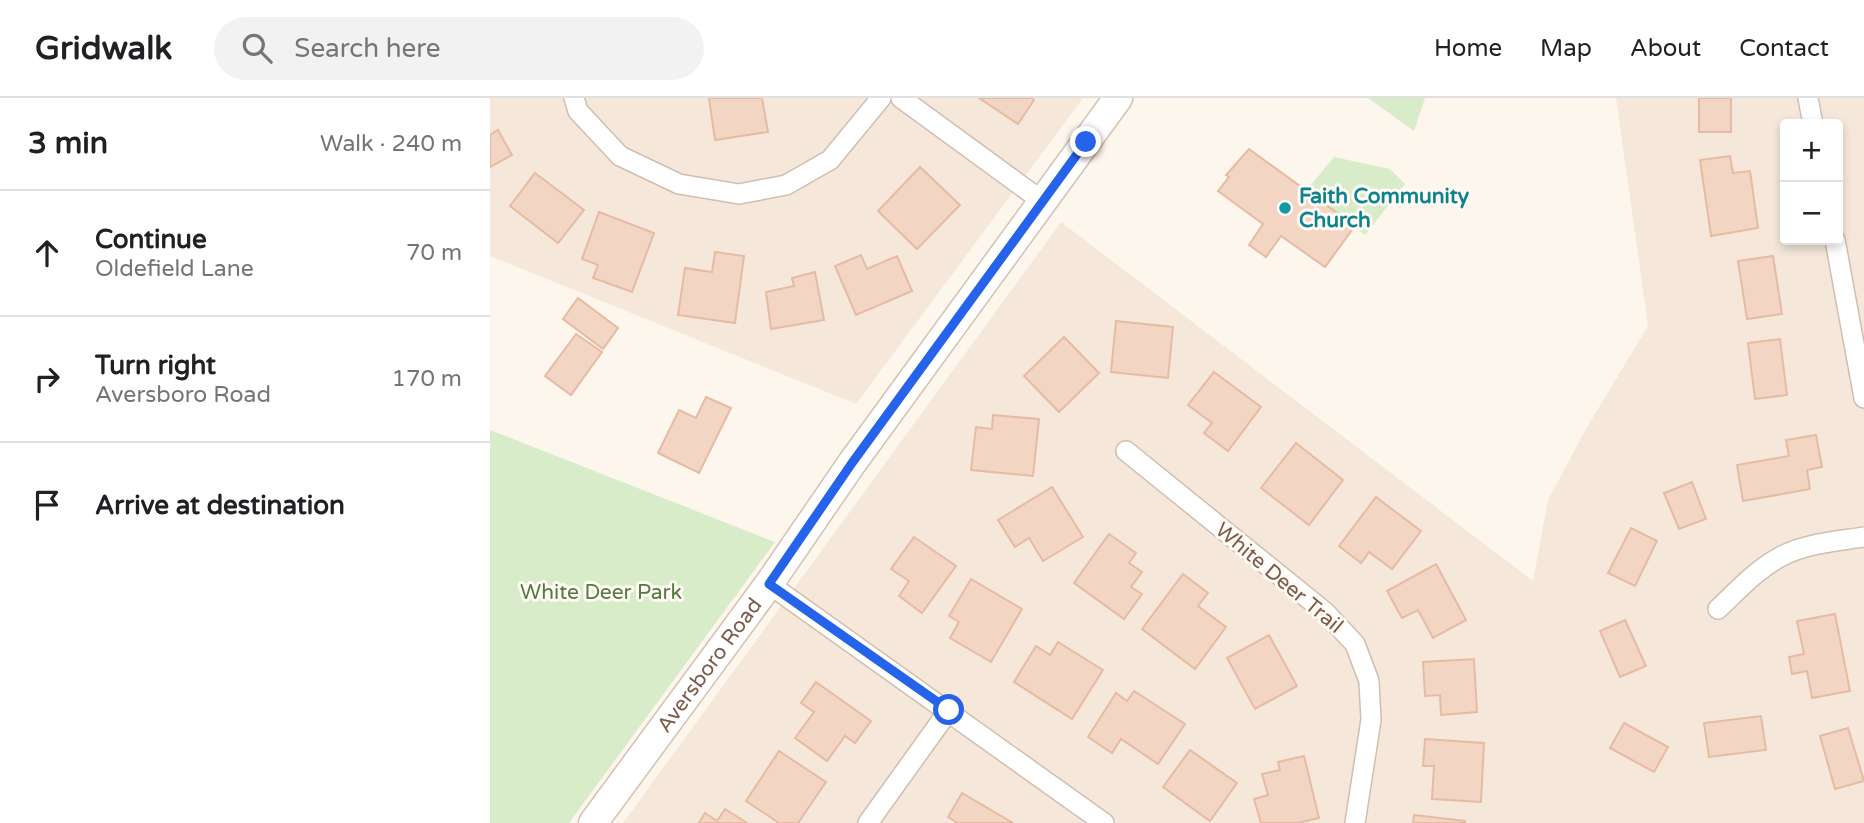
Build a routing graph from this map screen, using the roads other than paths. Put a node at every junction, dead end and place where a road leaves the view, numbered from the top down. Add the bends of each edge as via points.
1 (574, 98) edge
2 (881, 98) edge
3 (901, 98) edge
4 (1118, 98) edge
5 (1808, 98) edge
6 (1812, 119) edge
7 (1042, 201) junction
8 (1836, 245) edge
9 (1864, 398) edge
10 (1126, 451) dead end
11 (1864, 537) edge
12 (769, 584) junction
13 (1718, 609) dead end
14 (949, 710) junction
15 (593, 823) edge
16 (869, 823) edge
17 (1104, 823) edge
18 (1355, 823) edge

1 - 2 street via 578,111 620,156 680,184 739,194 786,186 830,160
3 - 7 street
4 - 7 street, Aversboro Road
5 - 6 street
7 - 12 street, Aversboro Road
8 - 9 street
10 - 18 street, White Deer Trail via 1325,612 1355,644 1368,681 1371,720
11 - 13 street via 1783,555
12 - 14 street
12 - 15 street, Aversboro Road
14 - 16 street
14 - 17 street

